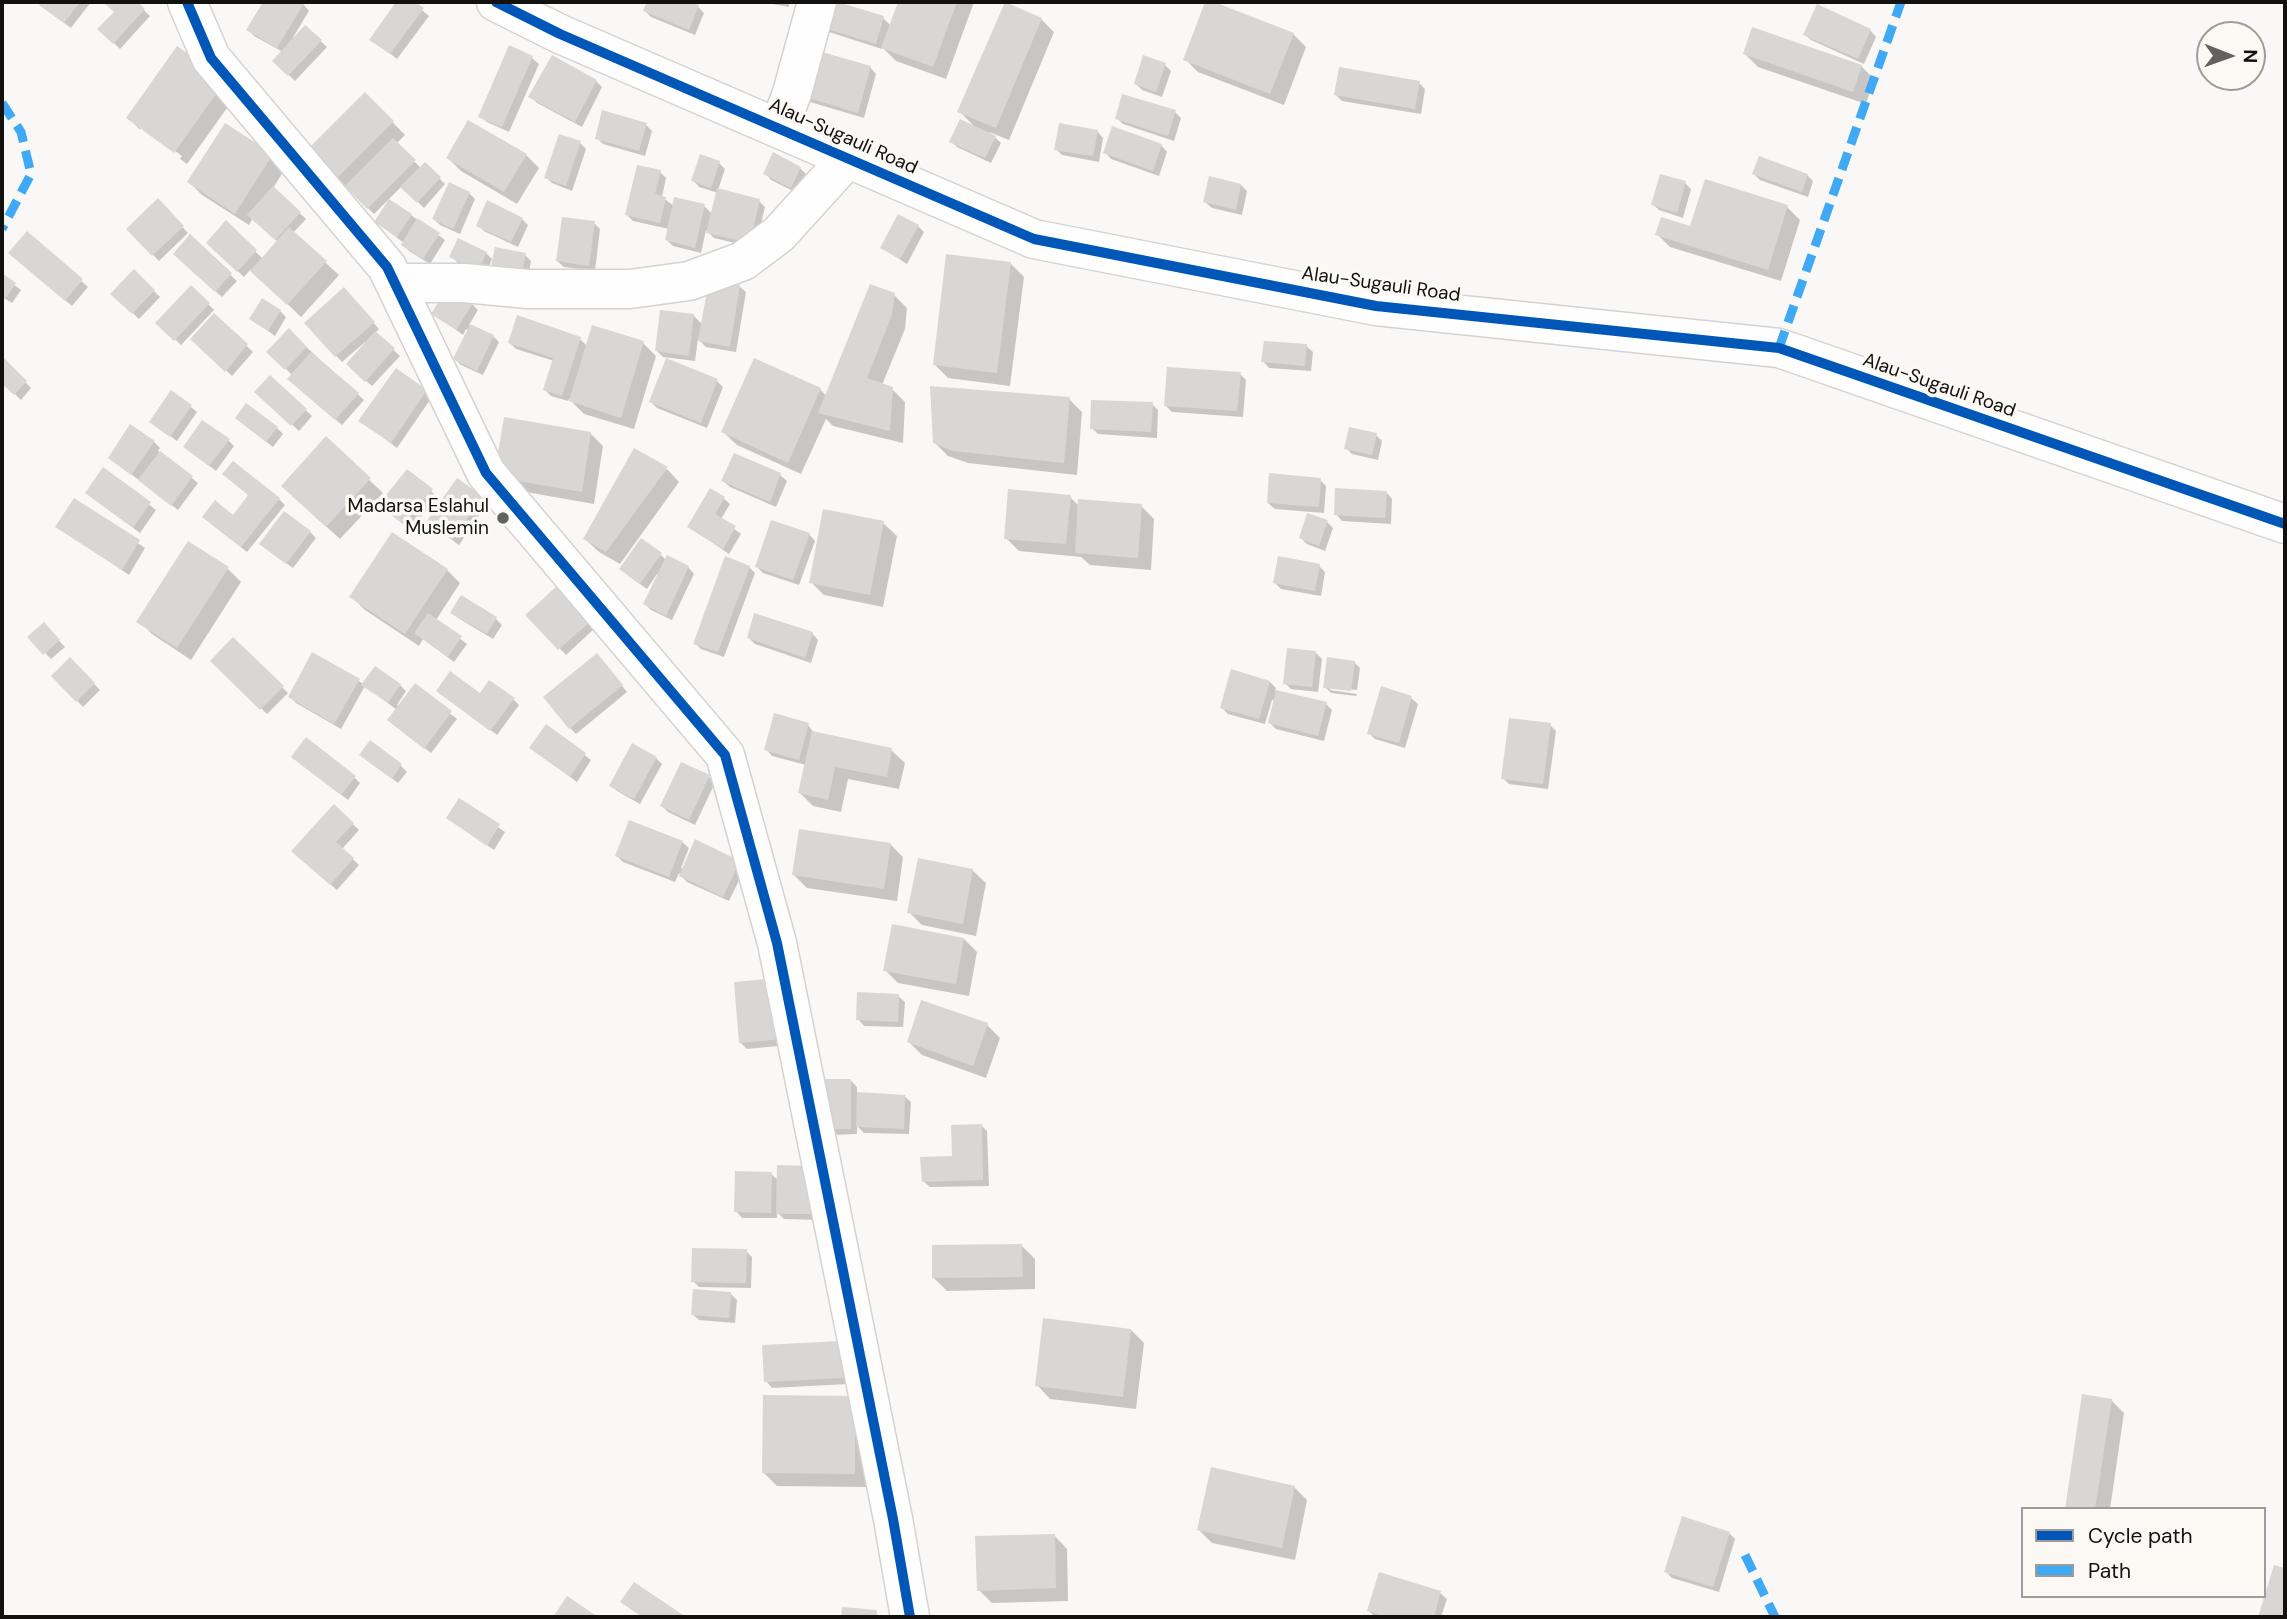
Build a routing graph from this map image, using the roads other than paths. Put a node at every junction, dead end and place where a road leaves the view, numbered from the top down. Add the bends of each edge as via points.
1 (187, 2) edge
2 (496, 2) edge
3 (817, 2) edge
4 (779, 128) junction
5 (848, 158) junction
6 (395, 283) junction
7 (2285, 524) edge
8 (910, 1617) edge

1 - 6 street via 211,58 387,267
2 - 4 street, Alau-Sugauli Road
3 - 4 street
4 - 5 street, Alau-Sugauli Road
5 - 6 street via 770,241 743,261 689,281 617,289
5 - 7 street, Alau-Sugauli Road via 1034,239 1376,306 1779,348
6 - 8 street via 486,474 725,755 777,943

